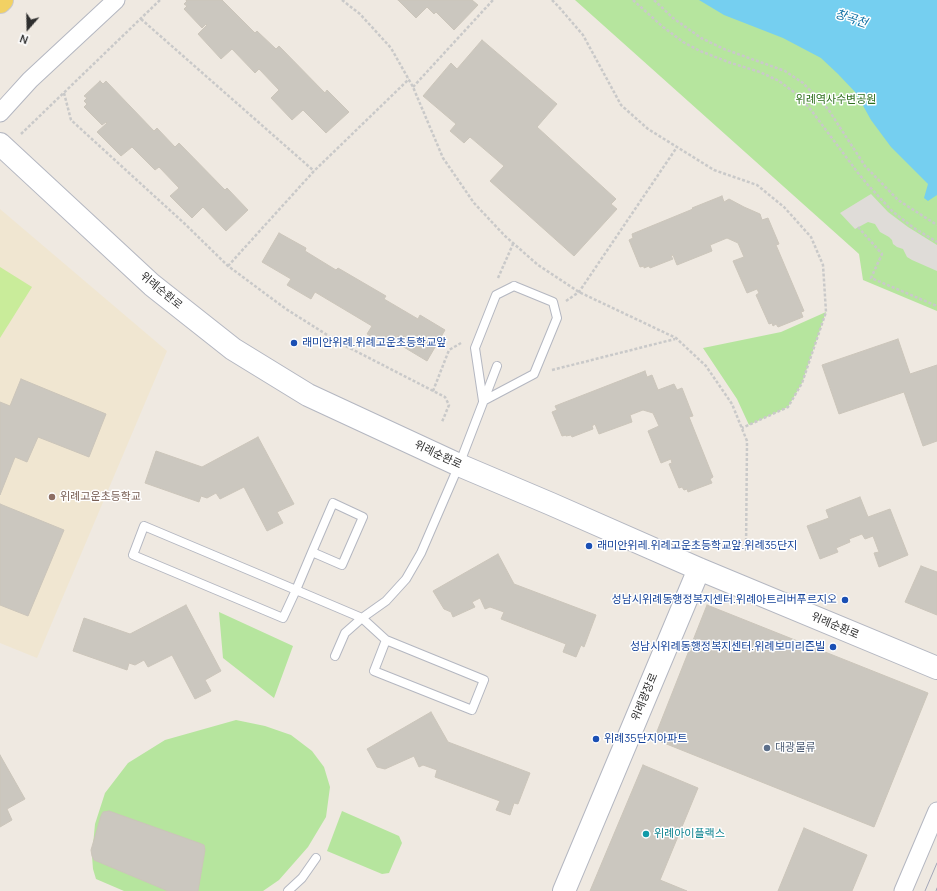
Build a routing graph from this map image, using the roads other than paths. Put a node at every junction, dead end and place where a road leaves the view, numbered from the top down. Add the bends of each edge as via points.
1 (116, 0) edge
2 (0, 113) edge
3 (3, 147) edge
4 (497, 366) dead end
5 (483, 401) junction
6 (459, 465) junction
7 (312, 552) junction
8 (699, 569) junction
9 (296, 590) junction
10 (362, 618) junction
11 (386, 640) junction
12 (335, 656) dead end
13 (937, 668) edge
14 (937, 810) edge
15 (316, 858) dead end
16 (288, 891) edge
17 (564, 891) edge
18 (903, 891) edge

1 - 2 street via 30,80
3 - 6 street, 위례순환로 via 152,285 233,349 308,395
4 - 5 lane
5 - 5 lane via 534,374 557,318 553,302 514,286 496,295 475,348
5 - 6 lane
6 - 8 street, 위례순환로
6 - 10 lane via 421,553 406,579 386,601
7 - 7 lane via 334,503 363,517 342,565
7 - 9 lane
8 - 13 street, 위례순환로
8 - 17 street, 위례광장로
9 - 9 lane via 144,526 133,555 283,618
9 - 10 lane
10 - 11 lane
10 - 12 lane via 345,633
11 - 11 lane via 484,680 472,710 374,671
14 - 18 street
15 - 16 lane via 302,878

